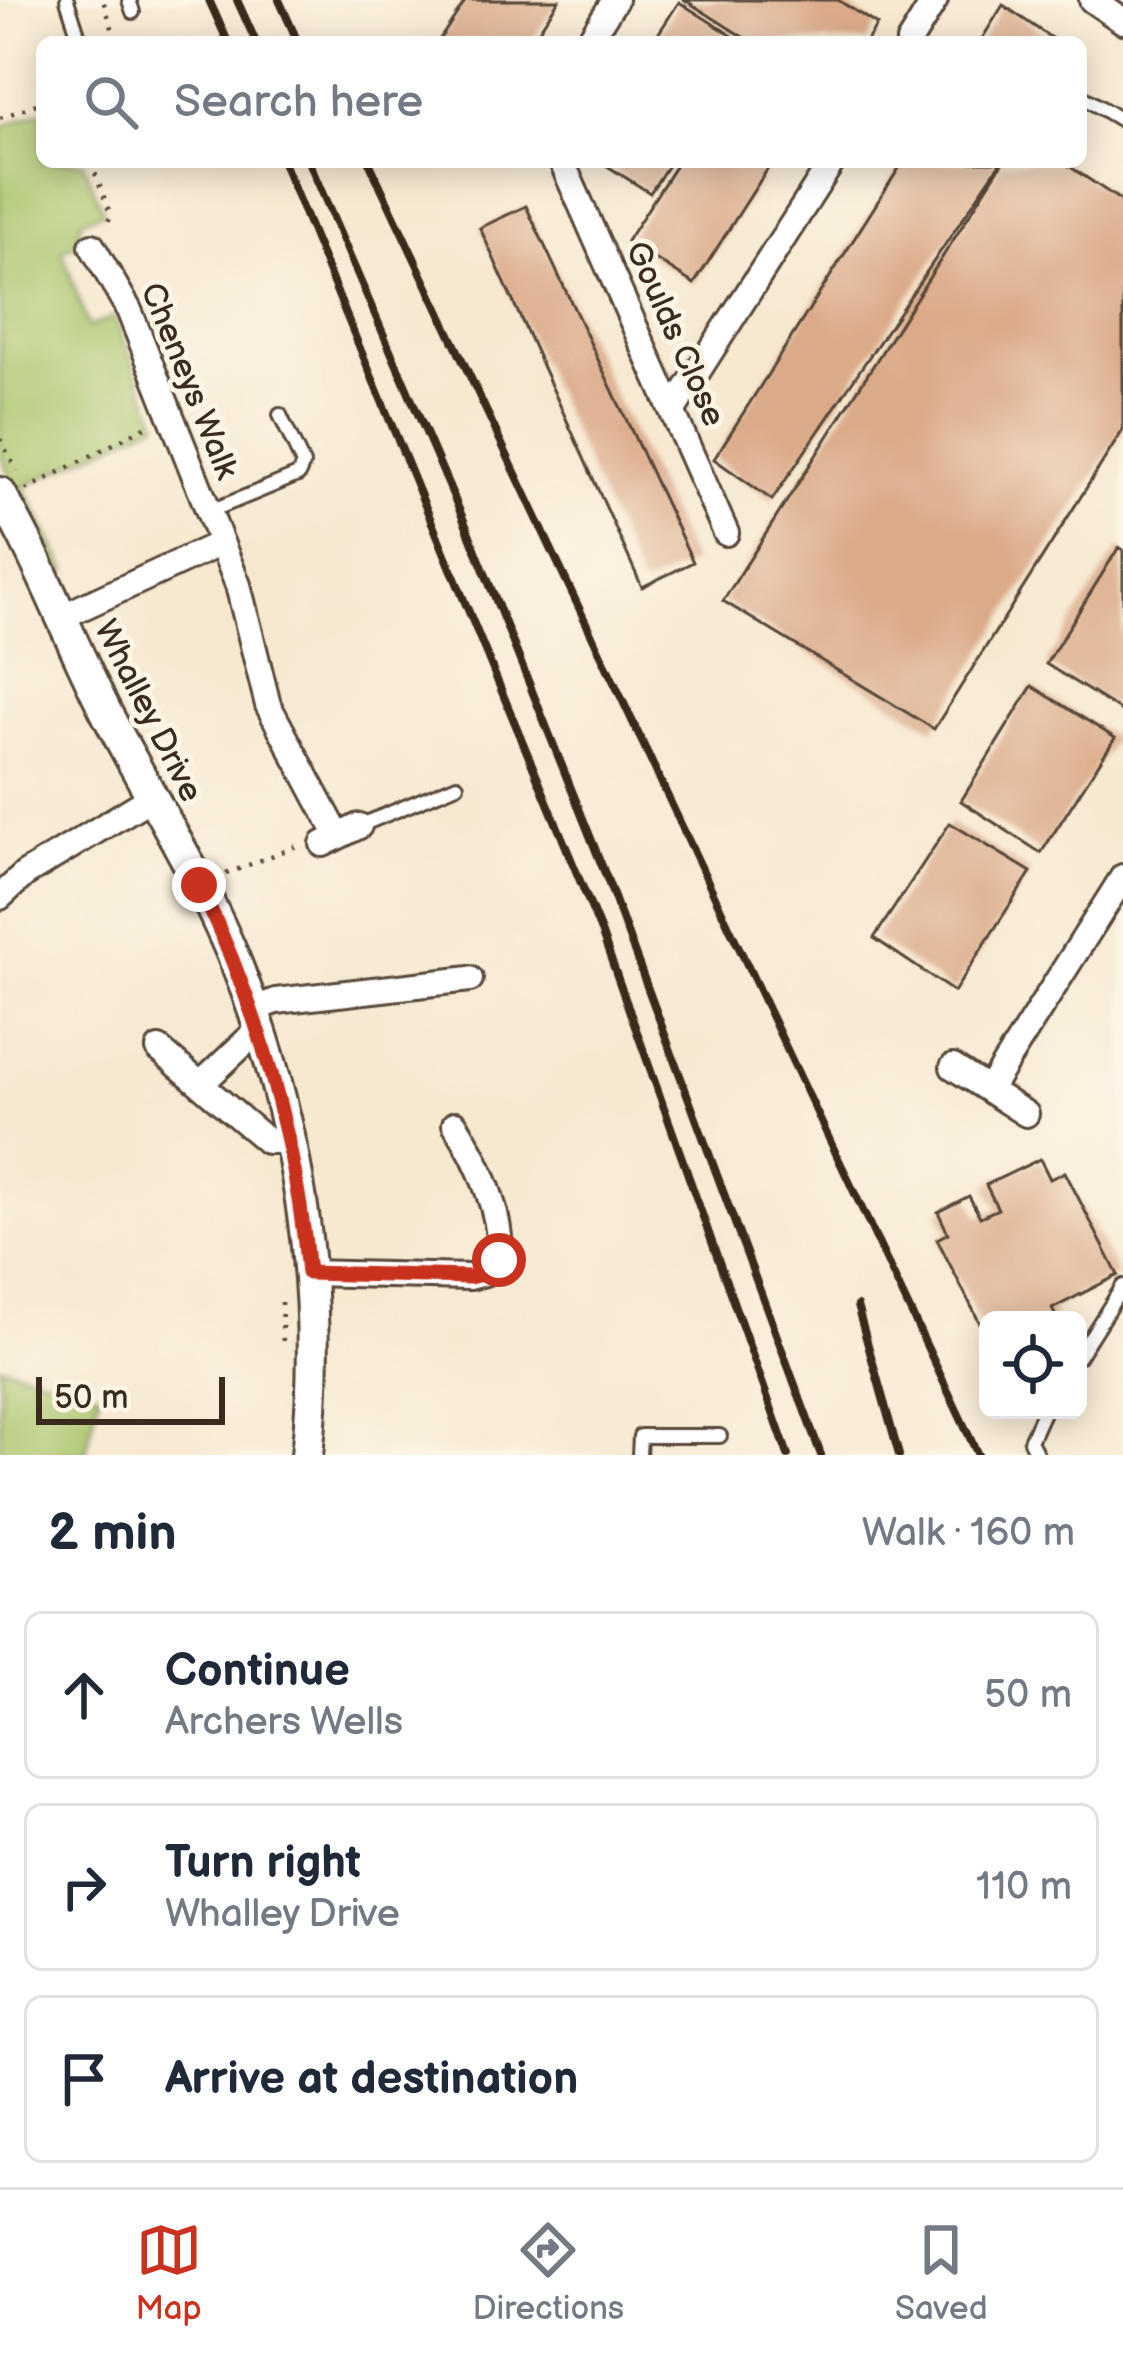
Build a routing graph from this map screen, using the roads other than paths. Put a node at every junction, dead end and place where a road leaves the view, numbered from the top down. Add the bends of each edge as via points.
1 (67, 0) edge
2 (615, 0) edge
3 (935, 0) edge
4 (1091, 0) edge
5 (1123, 21) edge
6 (78, 36) edge
7 (592, 36) edge
8 (912, 36) edge
9 (1087, 100) edge
10 (1123, 121) edge
11 (565, 168) edge
12 (828, 168) edge
13 (92, 246) road end
14 (674, 410) junction
15 (280, 415) dead end
16 (3, 498) edge
17 (207, 512) junction
18 (725, 533) dead end
19 (219, 544) junction
20 (59, 618) junction
21 (458, 784) dead end
22 (152, 797) junction
23 (340, 836) joint
24 (1123, 877) edge
25 (0, 897) edge
26 (470, 979) dead end
27 (256, 1018) junction
28 (159, 1049) dead end
29 (953, 1067) dead end
30 (201, 1084) junction
31 (988, 1089) junction
32 (1026, 1114) dead end
33 (455, 1124) dead end
34 (291, 1142) junction
35 (294, 1280) junction
36 (1123, 1286) edge
37 (1087, 1343) edge
38 (1040, 1419) edge
39 (720, 1436) dead end
40 (307, 1455) edge
41 (639, 1455) edge
42 (1037, 1455) edge

1 - 6 lane
2 - 7 street
3 - 8 street
4 - 5 street
9 - 10 lane
11 - 14 street, Goulds Close
12 - 14 street
13 - 17 street, Cheneys Walk via 129,310
14 - 18 street, Goulds Close
15 - 17 lane via 303,464 298,475
16 - 20 street, Whalley Drive
17 - 19 street, Cheneys Walk
19 - 20 street
19 - 23 street, Cheneys Walk via 268,705
20 - 22 street, Whalley Drive
21 - 23 lane
22 - 25 street
22 - 27 street, Whalley Drive
24 - 31 street
26 - 27 street via 276,1001
27 - 30 street
27 - 34 street, Whalley Drive
28 - 30 street
29 - 31 street
30 - 34 street via 266,1141
31 - 32 street
33 - 35 street via 499,1219 499,1260 470,1277
34 - 35 street, Whalley Drive
35 - 40 street, Whalley Drive via 313,1407
36 - 37 lane
38 - 42 lane via 1030,1441
39 - 41 lane via 640,1436

